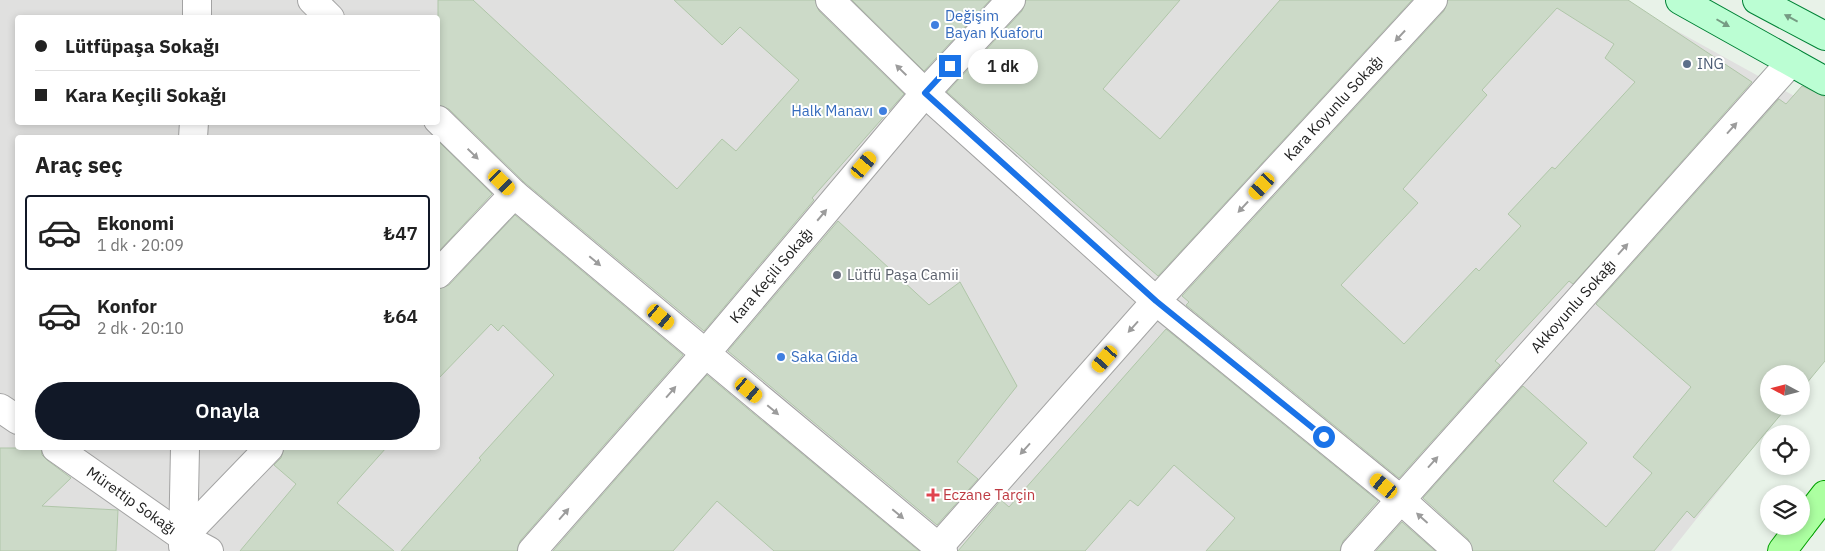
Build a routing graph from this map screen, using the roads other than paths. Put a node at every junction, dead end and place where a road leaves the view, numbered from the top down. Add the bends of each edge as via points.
1 (197, 0) edge
2 (312, 0) edge
3 (830, 0) edge
4 (1011, 0) edge
5 (1433, 0) edge
6 (1680, 0) edge
7 (1757, 0) edge
8 (196, 15) edge
9 (327, 15) edge
10 (1825, 36) edge
11 (1791, 62) junction
12 (1825, 81) edge
13 (925, 93) junction
14 (440, 122) edge
15 (514, 194) junction
16 (440, 272) edge
17 (1156, 301) junction
18 (705, 354) junction
19 (0, 408) edge
20 (15, 418) edge
21 (59, 450) edge
22 (185, 450) edge
23 (268, 450) edge
24 (1825, 495) edge
25 (1400, 499) junction
26 (1810, 514) edge
27 (1794, 535) edge
28 (183, 544) edge
29 (939, 550) edge
30 (209, 551) edge
31 (532, 551) edge
32 (1355, 551) edge
33 (1458, 551) edge
34 (1782, 551) edge

1 - 8 street
2 - 9 street
13 -> 3 street
4 - 13 street, Kara Keçili Sokağı
5 -> 17 street, Kara Koyunlu Sokağı
6 -> 11 main road
10 -> 7 main road
11 - 12 main road
25 -> 11 street, Akkoyunlu Sokağı
13 - 17 street
18 -> 13 street, Kara Keçili Sokağı
14 -> 15 street
15 - 16 street
15 -> 18 street
17 - 25 street
17 -> 29 street, Kara Koyunlu Sokağı
18 -> 29 street
31 -> 18 street, Kara Keçili Sokağı
19 - 20 street
21 - 28 street, Mürettip Sokağı
22 - 28 street
23 - 28 street
24 - 26 main road
25 - 32 street, Akkoyunlu Sokağı
33 -> 25 street
27 - 34 main road
28 - 30 street, Mürettip Sokağı

